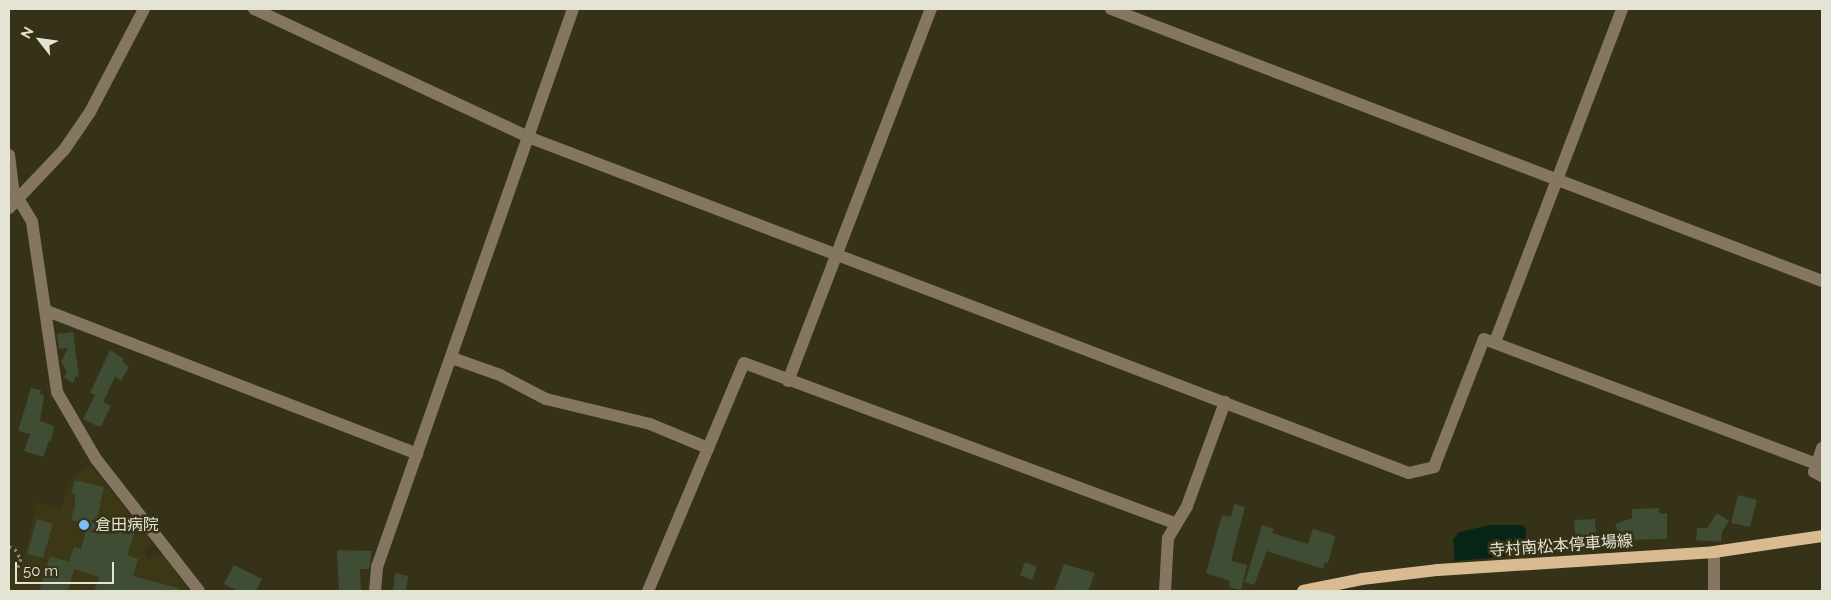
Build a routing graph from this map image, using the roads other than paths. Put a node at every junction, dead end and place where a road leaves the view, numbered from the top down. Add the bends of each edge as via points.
1 (144, 9) edge
2 (254, 9) edge
3 (573, 9) edge
4 (931, 9) edge
5 (1111, 9) edge
6 (1622, 9) edge
7 (528, 137) junction
8 (9, 155) edge
9 (1558, 180) junction
10 (18, 198) junction
11 (9, 208) edge
12 (836, 253) junction
13 (1822, 280) edge
14 (47, 311) junction
15 (1495, 342) junction
16 (452, 358) junction
17 (788, 381) junction
18 (1224, 402) junction
19 (708, 448) junction
20 (1822, 448) edge
21 (417, 454) junction
22 (1816, 464) junction
23 (1822, 476) edge
24 (1176, 524) junction
25 (1822, 536) edge
26 (1714, 552) junction
27 (199, 591) edge
28 (375, 591) edge
29 (648, 591) edge
30 (1165, 591) edge
31 (1303, 591) edge
32 (1714, 591) edge

1 - 10 street via 90,112 64,150
2 - 7 street
3 - 7 street
4 - 12 street
5 - 9 street
6 - 9 street
7 - 12 street
7 - 16 street
8 - 10 street via 13,190
9 - 13 street
9 - 15 street
10 - 11 street
10 - 14 street via 32,222
12 - 17 street
12 - 18 street
14 - 21 street
14 - 27 street via 57,392 68,414 96,459
15 - 18 street via 1484,339 1434,467 1409,473
15 - 22 street
16 - 19 street via 500,375 546,399 650,424
16 - 21 street
17 - 19 street via 744,364
17 - 24 street
18 - 24 street via 1187,506
19 - 29 street
20 - 22 street
21 - 28 street via 378,567
22 - 23 street via 1814,472
24 - 30 street via 1168,538
25 - 26 main road, 寺村南松本停車場線
26 - 31 main road, 寺村南松本停車場線 via 1438,570 1362,579
26 - 32 street

